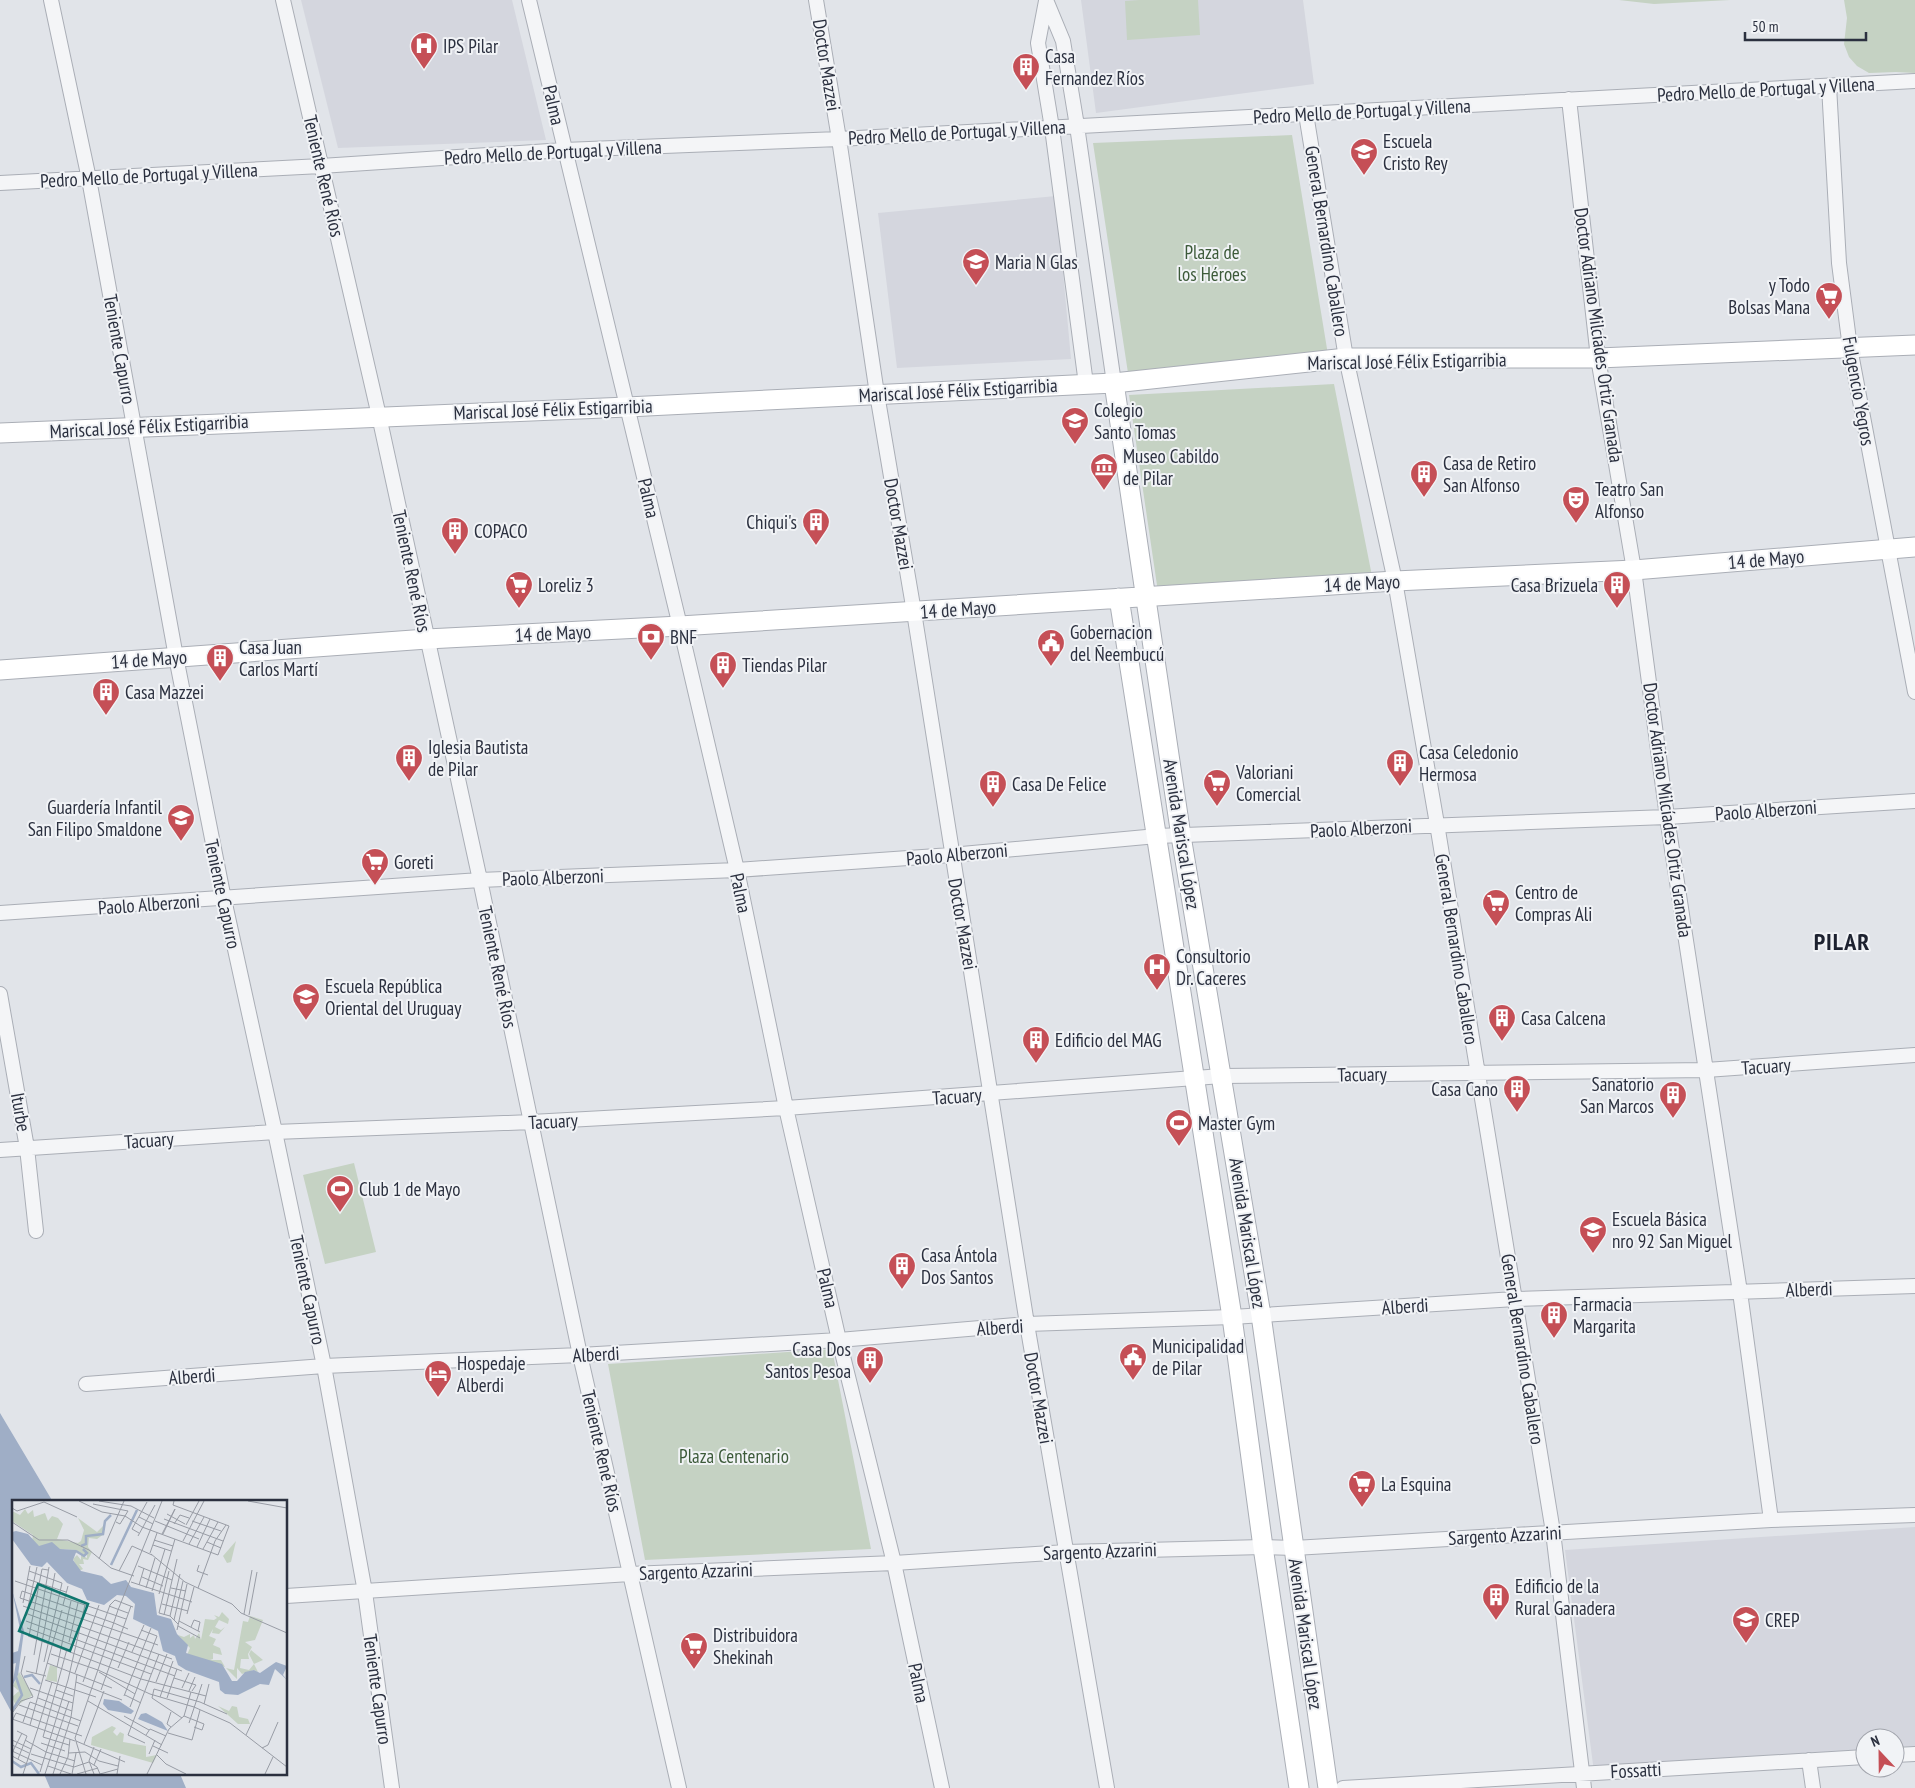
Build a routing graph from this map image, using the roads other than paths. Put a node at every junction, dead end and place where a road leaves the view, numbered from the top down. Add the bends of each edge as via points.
1 (51, 0) edge
2 (283, 0) edge
3 (529, 0) edge
4 (816, 0) edge
5 (1046, 0) edge
6 (1915, 81) edge
7 (1829, 86) junction
8 (1570, 99) junction
9 (1306, 114) junction
10 (1077, 126) junction
11 (1052, 128) junction
12 (839, 139) junction
13 (564, 150) junction
14 (321, 166) junction
15 (89, 178) junction
16 (0, 183) edge
17 (1915, 345) edge
18 (1850, 348) junction
19 (1346, 358) junction
20 (1598, 358) junction
21 (1114, 383) junction
22 (1086, 384) junction
23 (877, 394) junction
24 (627, 407) junction
25 (379, 416) junction
26 (134, 427) junction
27 (0, 433) edge
28 (1915, 547) edge
29 (1889, 548) junction
30 (1634, 570) junction
31 (1395, 581) junction
32 (1146, 596) junction
33 (1119, 598) junction
34 (914, 612) junction
35 (680, 626) junction
36 (427, 639) junction
37 (176, 657) junction
38 (0, 670) edge
39 (1915, 692) edge
40 (1915, 801) edge
41 (1667, 816) junction
42 (1437, 824) junction
43 (1157, 836) junction
44 (1181, 836) junction
45 (951, 855) junction
46 (737, 870) junction
47 (480, 880) junction
48 (224, 899) junction
49 (0, 913) edge
50 (0, 994) edge
51 (1915, 1055) edge
52 (1706, 1070) junction
53 (1477, 1072) junction
54 (1222, 1076) junction
55 (1194, 1078) junction
56 (991, 1094) junction
57 (786, 1108) junction
58 (530, 1122) junction
59 (275, 1132) junction
60 (27, 1148) junction
61 (0, 1150) edge
62 (36, 1231) dead end
63 (1915, 1286) edge
64 (1740, 1292) junction
65 (1515, 1299) junction
66 (1261, 1315) junction
67 (1232, 1317) junction
68 (1027, 1324) junction
69 (839, 1340) junction
70 (580, 1355) junction
71 (324, 1366) junction
72 (86, 1384) dead end
73 (1915, 1515) edge
74 (1771, 1520) junction
75 (1552, 1532) junction
76 (1263, 1547) junction
77 (1294, 1548) junction
78 (1066, 1552) junction
79 (894, 1563) junction
80 (630, 1574) junction
81 (365, 1592) junction
82 (288, 1596) edge
83 (1855, 1758) edge
84 (1809, 1760) junction
85 (1582, 1773) junction
86 (392, 1788) edge
87 (679, 1788) edge
88 (942, 1788) edge
89 (1107, 1788) edge
90 (1292, 1788) edge
91 (1299, 1788) edge
92 (1304, 1788) edge
93 (1328, 1788) edge
94 (1343, 1788) edge
95 (1584, 1788) edge
96 (1813, 1788) edge

1 - 15 street, Teniente Capurro
2 - 14 street, Teniente René Ríos
3 - 13 street, Palma
4 - 12 street, Doctor Mazzei
5 - 10 street via 1063,41
5 - 11 street via 1038,43
6 - 7 street, Pedro Mello de Portugal y Villena
7 - 8 street, Pedro Mello de Portugal y Villena
7 - 18 street, Fulgencio Yegros via 1839,263
8 - 9 street, Pedro Mello de Portugal y Villena
8 - 20 street, Doctor Adriano Milcíades Ortiz Granada
9 - 10 street, Pedro Mello de Portugal y Villena
9 - 19 street, General Bernardino Caballero
10 - 11 street, Pedro Mello de Portugal y Villena
10 - 21 street
11 - 12 street, Pedro Mello de Portugal y Villena
11 - 22 street
12 - 13 street, Pedro Mello de Portugal y Villena
12 - 23 street, Doctor Mazzei
13 - 14 street, Pedro Mello de Portugal y Villena
13 - 24 street, Palma
14 - 15 street, Pedro Mello de Portugal y Villena
14 - 25 street, Teniente René Ríos
15 - 16 street, Pedro Mello de Portugal y Villena
15 - 26 street, Teniente Capurro
17 - 18 main road, Mariscal José Félix Estigarribia
18 - 20 main road, Mariscal José Félix Estigarribia
18 - 29 street, Fulgencio Yegros
19 - 20 main road, Mariscal José Félix Estigarribia
19 - 21 main road, Mariscal José Félix Estigarribia
19 - 31 street, General Bernardino Caballero
20 - 30 street, Doctor Adriano Milcíades Ortiz Granada
21 - 22 main road, Mariscal José Félix Estigarribia
21 - 32 main road, Avenida Mariscal López
22 - 23 main road, Mariscal José Félix Estigarribia
23 - 24 main road, Mariscal José Félix Estigarribia
23 - 34 street, Doctor Mazzei
24 - 25 main road, Mariscal José Félix Estigarribia
24 - 35 street, Palma
25 - 26 main road, Mariscal José Félix Estigarribia
25 - 36 street, Teniente René Ríos
26 - 27 main road, Mariscal José Félix Estigarribia
26 - 37 street, Teniente Capurro
28 - 29 main road, 14 de Mayo
29 - 30 main road, 14 de Mayo
29 - 39 street, Fulgencio Yegros
30 - 31 main road, 14 de Mayo
30 - 41 street, Doctor Adriano Milcíades Ortiz Granada
31 - 32 main road, 14 de Mayo
31 - 42 street, General Bernardino Caballero
32 - 33 main road, 14 de Mayo
32 - 44 main road, Avenida Mariscal López
33 - 34 main road, 14 de Mayo
33 - 43 main road, Avenida Mariscal López
34 - 35 main road, 14 de Mayo
34 - 45 street, Doctor Mazzei
35 - 36 main road, 14 de Mayo
35 - 46 street, Palma
36 - 37 main road, 14 de Mayo
36 - 47 street, Teniente René Ríos
37 - 38 main road, 14 de Mayo
37 - 48 street, Teniente Capurro
40 - 41 street, Paolo Alberzoni
41 - 42 street, Paolo Alberzoni
41 - 52 street, Doctor Adriano Milcíades Ortiz Granada
42 - 44 street, Paolo Alberzoni
42 - 53 street, General Bernardino Caballero
43 - 44 street, Paolo Alberzoni
43 - 45 street, Paolo Alberzoni
43 - 55 main road, Avenida Mariscal López
44 - 54 main road, Avenida Mariscal López
45 - 46 street, Paolo Alberzoni
45 - 56 street, Doctor Mazzei
46 - 47 street, Paolo Alberzoni
46 - 57 street, Palma
47 - 48 street, Paolo Alberzoni
47 - 58 street, Teniente René Ríos
48 - 49 street, Paolo Alberzoni
48 - 59 street, Teniente Capurro
50 - 60 street, Iturbe
51 - 52 street, Tacuary
52 - 53 street, Tacuary
52 - 64 street, Doctor Adriano Milcíades Ortiz Granada
53 - 54 street, Tacuary
53 - 65 street, General Bernardino Caballero
54 - 55 street, Tacuary
54 - 66 main road, Avenida Mariscal López
55 - 56 street, Tacuary
55 - 67 main road, Avenida Mariscal López
56 - 57 street, Tacuary
56 - 68 street, Doctor Mazzei
57 - 58 street, Tacuary
57 - 69 street, Palma
58 - 59 street, Tacuary
58 - 70 street, Teniente René Ríos
59 - 60 street, Tacuary
59 - 71 street, Teniente Capurro
60 - 61 street, Tacuary
60 - 62 street, Iturbe
63 - 64 street, Alberdi
64 - 65 street, Alberdi
64 - 74 street, Doctor Adriano Milcíades Ortiz Granada
65 - 66 street, Alberdi
65 - 75 street, General Bernardino Caballero
66 - 67 street, Alberdi
66 - 77 main road, Avenida Mariscal López
67 - 68 street, Alberdi
67 - 76 main road, Avenida Mariscal López
68 - 69 street, Alberdi
68 - 78 street, Doctor Mazzei
69 - 70 street, Alberdi
69 - 79 street, Palma
70 - 71 street, Alberdi
70 - 80 street, Teniente René Ríos
71 - 72 street, Alberdi
71 - 81 street, Teniente Capurro
73 - 74 street, Sargento Azzarini
74 - 75 street, Sargento Azzarini
75 - 77 street, Sargento Azzarini
75 - 85 street, General Bernardino Caballero
76 - 77 street, Sargento Azzarini
76 - 78 street, Sargento Azzarini
76 - 91 main road, Avenida Mariscal López
77 - 93 main road, Avenida Mariscal López
78 - 79 street, Sargento Azzarini
78 - 89 street, Doctor Mazzei
79 - 80 street, Sargento Azzarini
79 - 88 street, Palma
80 - 81 street, Sargento Azzarini
80 - 87 street, Teniente René Ríos
81 - 82 street, Sargento Azzarini
81 - 86 street, Teniente Capurro
83 - 84 street, Fossatti
84 - 85 street, Fossatti
84 - 96 street
85 - 94 street, Fossatti
85 - 95 street, General Bernardino Caballero
90 - 91 street
91 - 92 street

